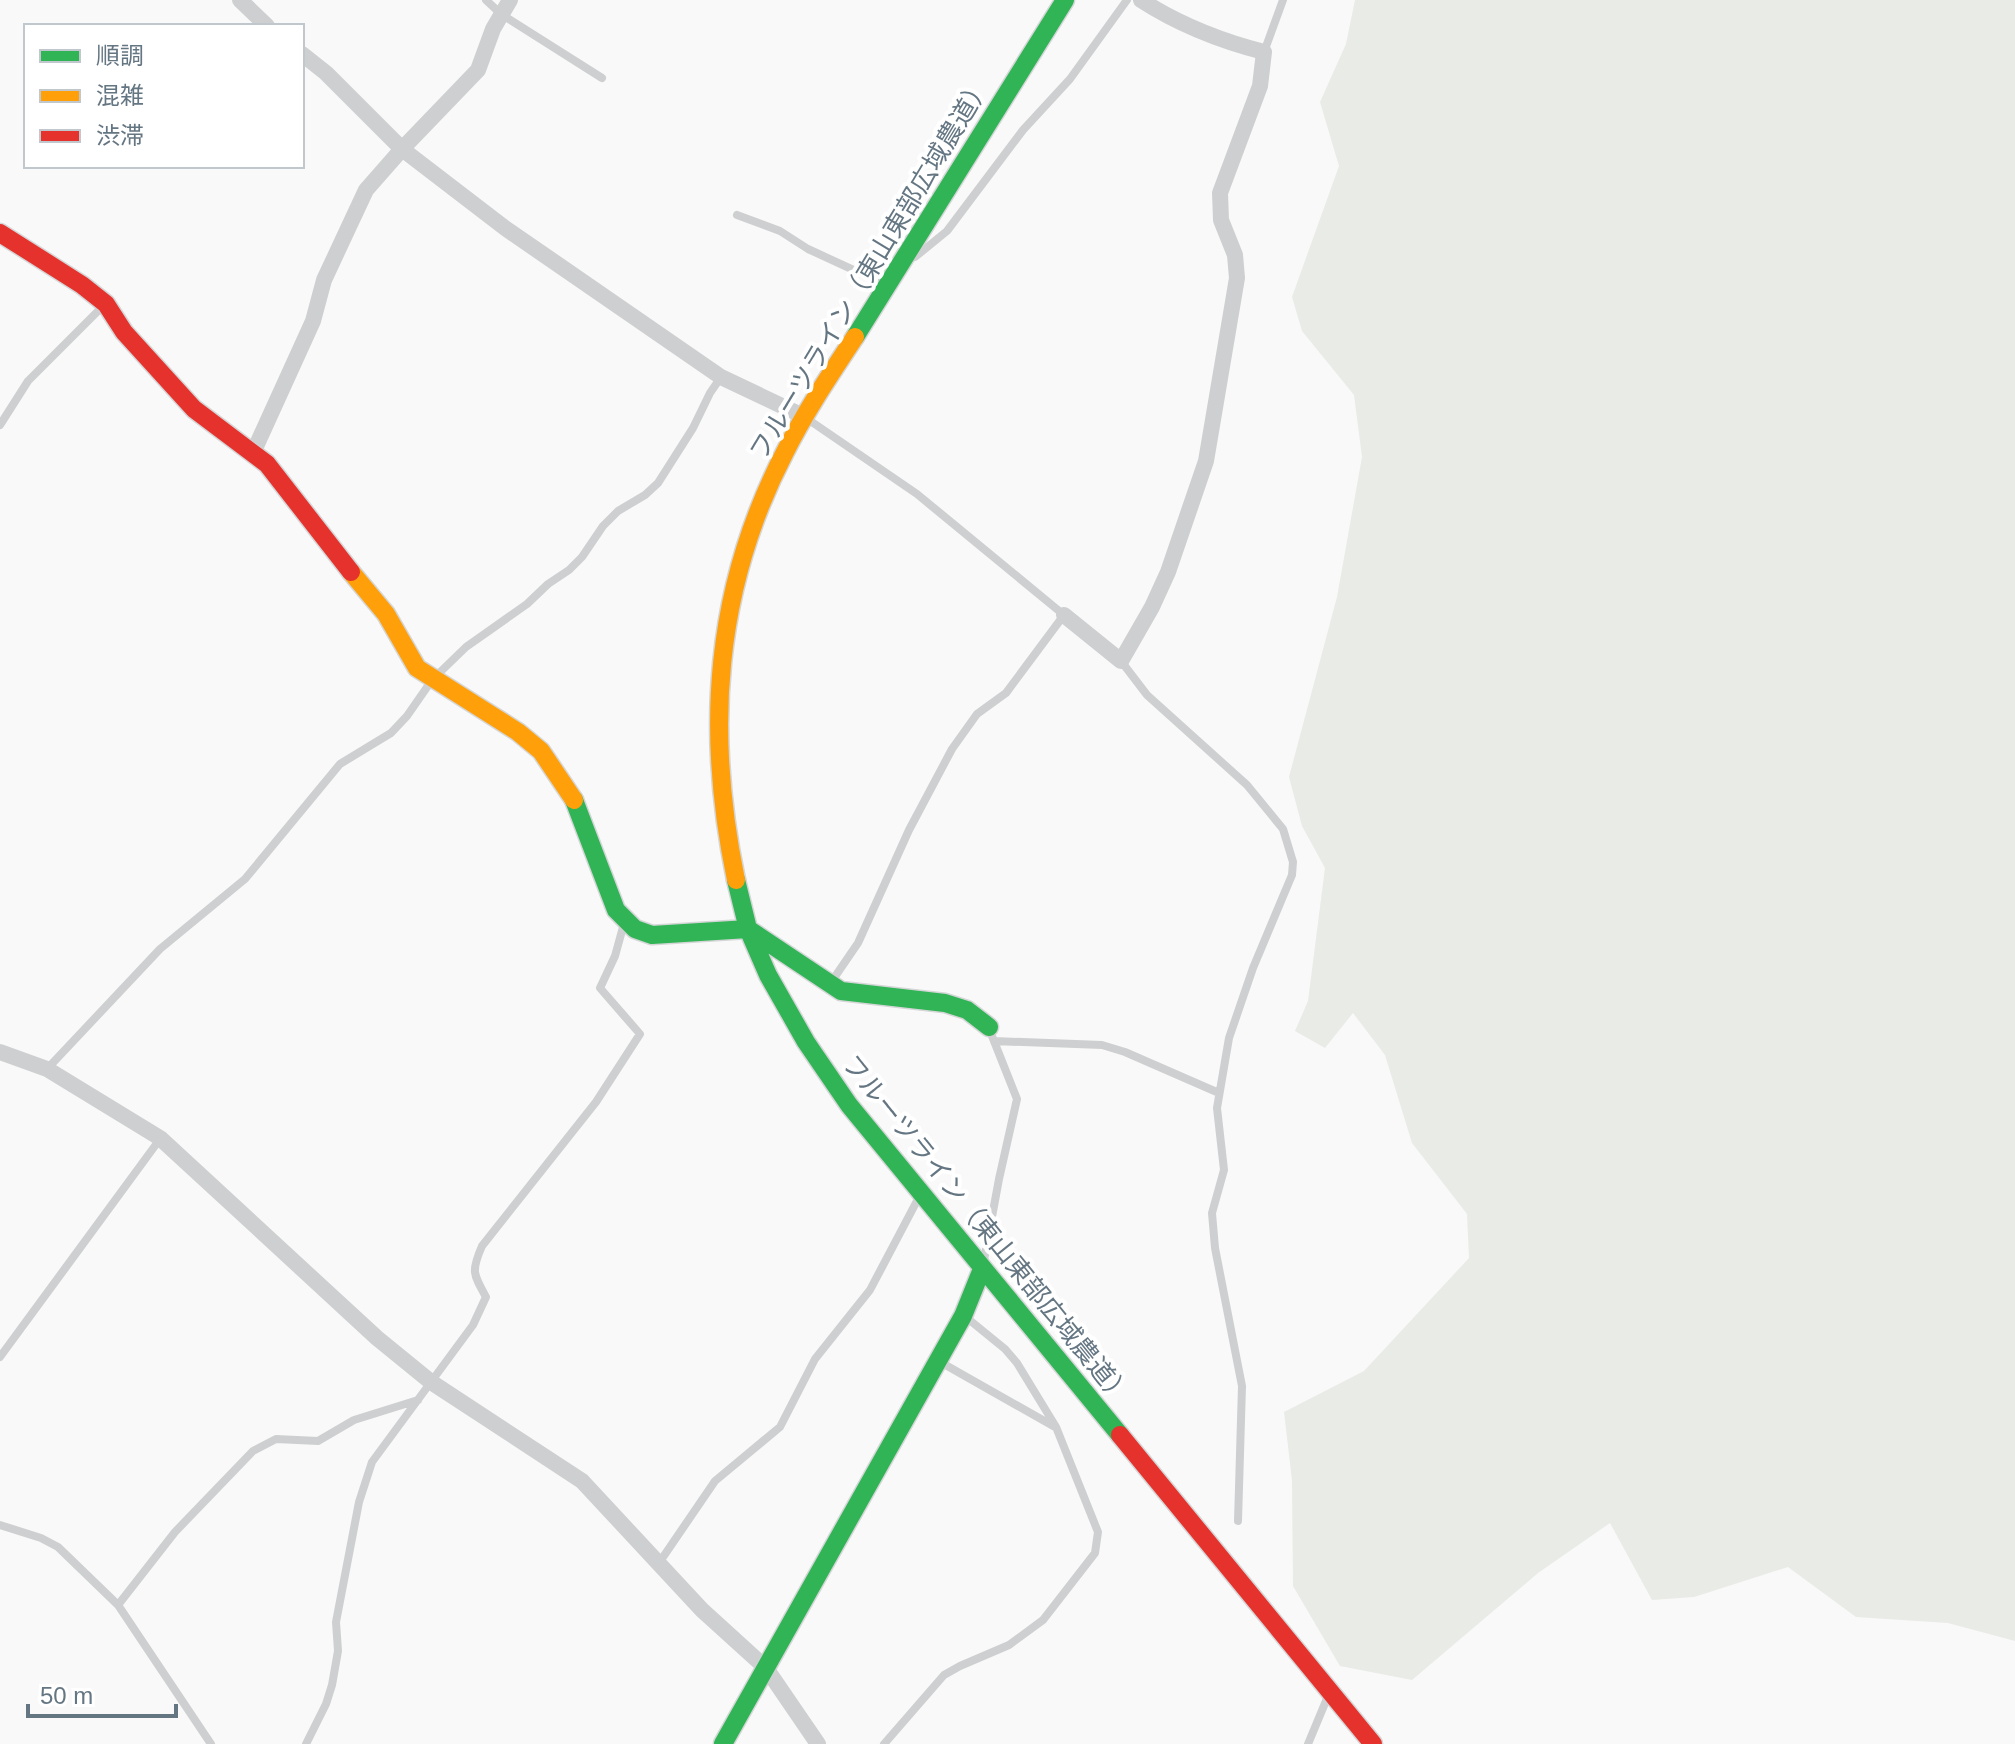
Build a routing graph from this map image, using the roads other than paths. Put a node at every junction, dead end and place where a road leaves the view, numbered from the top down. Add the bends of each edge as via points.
1 (240, 0) edge
2 (486, 0) edge
3 (1065, 0) edge
4 (1127, 0) edge
5 (1141, 0) edge
6 (1283, 0) edge
7 (505, 7) edge
8 (265, 24) edge
9 (1264, 52) junction
10 (304, 56) edge
11 (602, 78) dead end
12 (402, 149) junction
13 (737, 215) dead end
14 (0, 233) edge
15 (906, 256) junction
16 (888, 286) junction
17 (106, 304) junction
18 (721, 377) junction
19 (803, 416) junction
20 (0, 425) edge
21 (253, 453) junction
22 (1064, 615) junction
23 (1121, 661) junction
24 (432, 680) junction
25 (624, 922) junction
26 (748, 929) junction
27 (829, 985) junction
28 (991, 1034) junction
29 (0, 1052) edge
30 (47, 1069) junction
31 (1219, 1093) junction
32 (160, 1138) junction
33 (921, 1193) junction
34 (982, 1269) junction
35 (963, 1316) junction
36 (0, 1357) edge
37 (938, 1361) junction
38 (431, 1382) junction
39 (418, 1400) junction
40 (1056, 1427) junction
41 (1238, 1521) dead end
42 (0, 1525) edge
43 (658, 1564) junction
44 (118, 1605) junction
45 (766, 1668) junction
46 (1330, 1692) junction
47 (211, 1744) edge
48 (306, 1744) edge
49 (723, 1744) edge
50 (818, 1744) edge
51 (884, 1744) edge
52 (1308, 1744) edge
53 (1373, 1744) edge

1 - 8 street
2 - 7 lane
3 - 15 street, フルーツライン（東山東部広域農道）
4 - 15 lane via 947,231 918,257
5 - 9 street via 1228,43
6 - 9 lane
7 - 11 lane
7 - 12 street via 478,70
9 - 23 street via 1260,86 1220,193 1221,220 1235,255 1237,278 1206,461 1168,572
10 - 12 street
12 - 18 street via 505,228
12 - 21 street via 366,190
13 - 16 lane
14 - 17 street
15 - 16 street, フルーツライン（東山東部広域農道）
16 - 19 street, フルーツライン（東山東部広域農道）
17 - 20 lane via 28,381
17 - 21 street via 124,332 194,409
18 - 19 street
18 - 24 lane via 658,483 618,511 569,570 466,647
19 - 22 lane via 917,494
19 - 26 street, フルーツライン（東山東部広域農道） via 751,529 721,661 716,710 721,809
21 - 24 street via 386,614 417,668
22 - 23 street
22 - 27 lane via 1006,693 977,714 952,749 858,943
23 - 31 lane via 1147,695 1247,785 1283,829 1293,862 1229,1038
24 - 25 street via 541,751 572,795
24 - 30 lane via 391,733 340,764 245,879 160,949
25 - 26 street via 652,935
25 - 38 lane via 600,988 640,1034 596,1102 482,1246 473,1267 486,1297 473,1325
26 - 27 street
26 - 33 street, フルーツライン（東山東部広域農道） via 779,995 823,1067
27 - 28 street via 945,1003 967,1010
28 - 31 lane via 1102,1045
28 - 34 lane via 1017,1099
29 - 30 street
30 - 32 street
31 - 41 lane via 1224,1170 1212,1213 1242,1386
32 - 36 lane
32 - 38 street
33 - 34 street, フルーツライン（東山東部広域農道）
33 - 43 lane via 870,1290 815,1359 780,1427 715,1481
34 - 35 street
34 - 46 street, フルーツライン（東山東部広域農道）
35 - 37 street
35 - 40 lane via 1005,1349
37 - 40 lane
37 - 45 street
38 - 39 lane
38 - 43 street via 582,1481
39 - 44 lane via 354,1420 318,1441 276,1439 253,1451 175,1532
39 - 48 lane via 372,1462 336,1622 332,1685
40 - 51 lane via 1098,1532 1095,1553 1043,1620 1009,1645 944,1675
42 - 44 lane via 58,1547
43 - 45 street
44 - 47 lane
45 - 49 street
45 - 50 street
46 - 52 lane
46 - 53 street, フルーツライン（東山東部広域農道）

